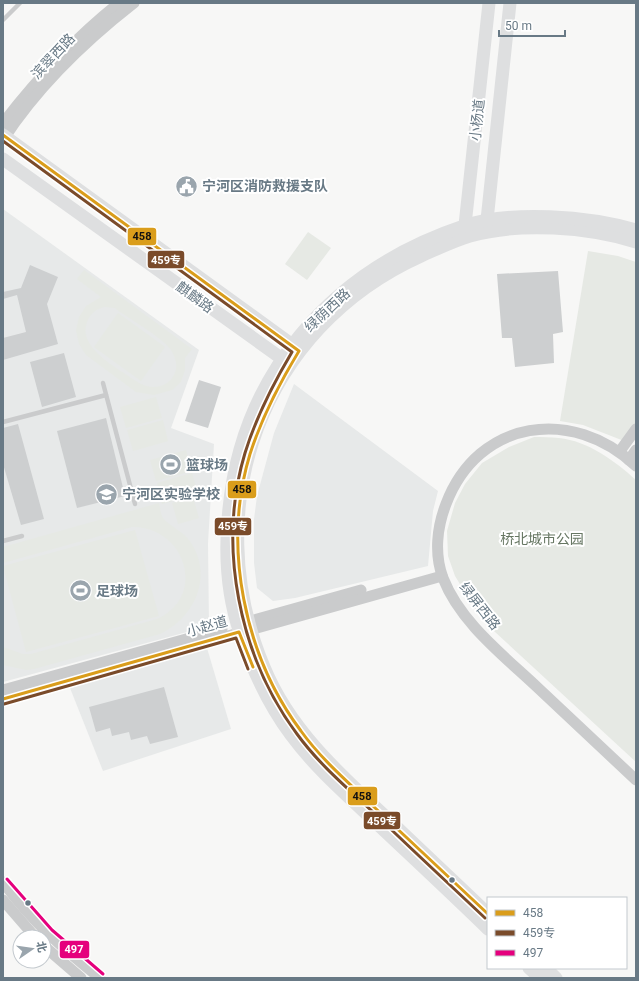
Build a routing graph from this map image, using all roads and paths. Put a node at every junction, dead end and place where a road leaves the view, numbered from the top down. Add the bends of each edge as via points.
1 (20, 3) edge
2 (119, 3) edge
3 (134, 3) edge
4 (489, 3) edge
5 (510, 3) edge
6 (3, 20) edge
7 (3, 123) edge
8 (4, 137) edge
9 (3, 159) edge
10 (487, 226) junction
11 (636, 230) edge
12 (467, 231) junction
13 (636, 242) edge
14 (295, 348) junction
15 (285, 361) junction
16 (103, 383) dead end
17 (106, 395) junction
18 (3, 422) edge
19 (636, 429) edge
20 (636, 450) edge
21 (620, 452) junction
22 (633, 463) edge
23 (135, 504) dead end
24 (22, 536) dead end
25 (3, 541) edge
26 (441, 572) junction
27 (244, 627) junction
28 (3, 690) edge
29 (3, 699) edge
30 (636, 780) edge
31 (3, 882) edge
32 (3, 900) edge
33 (487, 913) edge
34 (487, 928) edge
35 (28, 929) edge
36 (52, 953) edge
37 (530, 969) edge
38 (547, 969) edge
39 (81, 978) edge
40 (100, 978) edge
41 (540, 978) edge
42 (556, 978) edge

1 - 6 lane
2 - 7 street, 滨翠西路 via 82,34
3 - 8 street, 滨翠西路 via 84,45 56,73
4 - 12 main road, 小杨道
5 - 10 main road, 小杨道
8 - 14 main road, 麒麟路
9 - 15 main road, 麒麟路
10 - 11 main road, 绿荫西路 via 506,218 553,217 586,220
10 - 12 main road, 绿荫西路
10 - 13 main road, 绿荫西路 via 579,230
12 - 14 main road, 绿荫西路 via 410,249 370,272 334,300
14 - 15 main road, 绿荫西路
15 - 27 main road, 绿荫西路 via 264,388 249,420 238,454 230,494 227,557 231,595
16 - 17 lane
17 - 18 lane
17 - 23 lane
19 - 21 street
20 - 22 street
21 - 22 street, 绿屏西路
21 - 26 street, 绿屏西路 via 592,436 547,428 516,434 490,447 465,468 449,496 438,530
24 - 25 lane
26 - 27 street, 小赵道
26 - 30 street, 绿屏西路 via 449,592 478,630
27 - 28 street, 小赵道
27 - 29 street, 小赵道
27 - 33 main road, 绿荫西路 via 272,686 311,743 346,780
27 - 34 main road, 绿荫西路 via 263,688 282,723 298,745 334,783
31 - 40 street via 44,931
32 - 35 street
36 - 39 street
37 - 41 main road
38 - 42 main road

